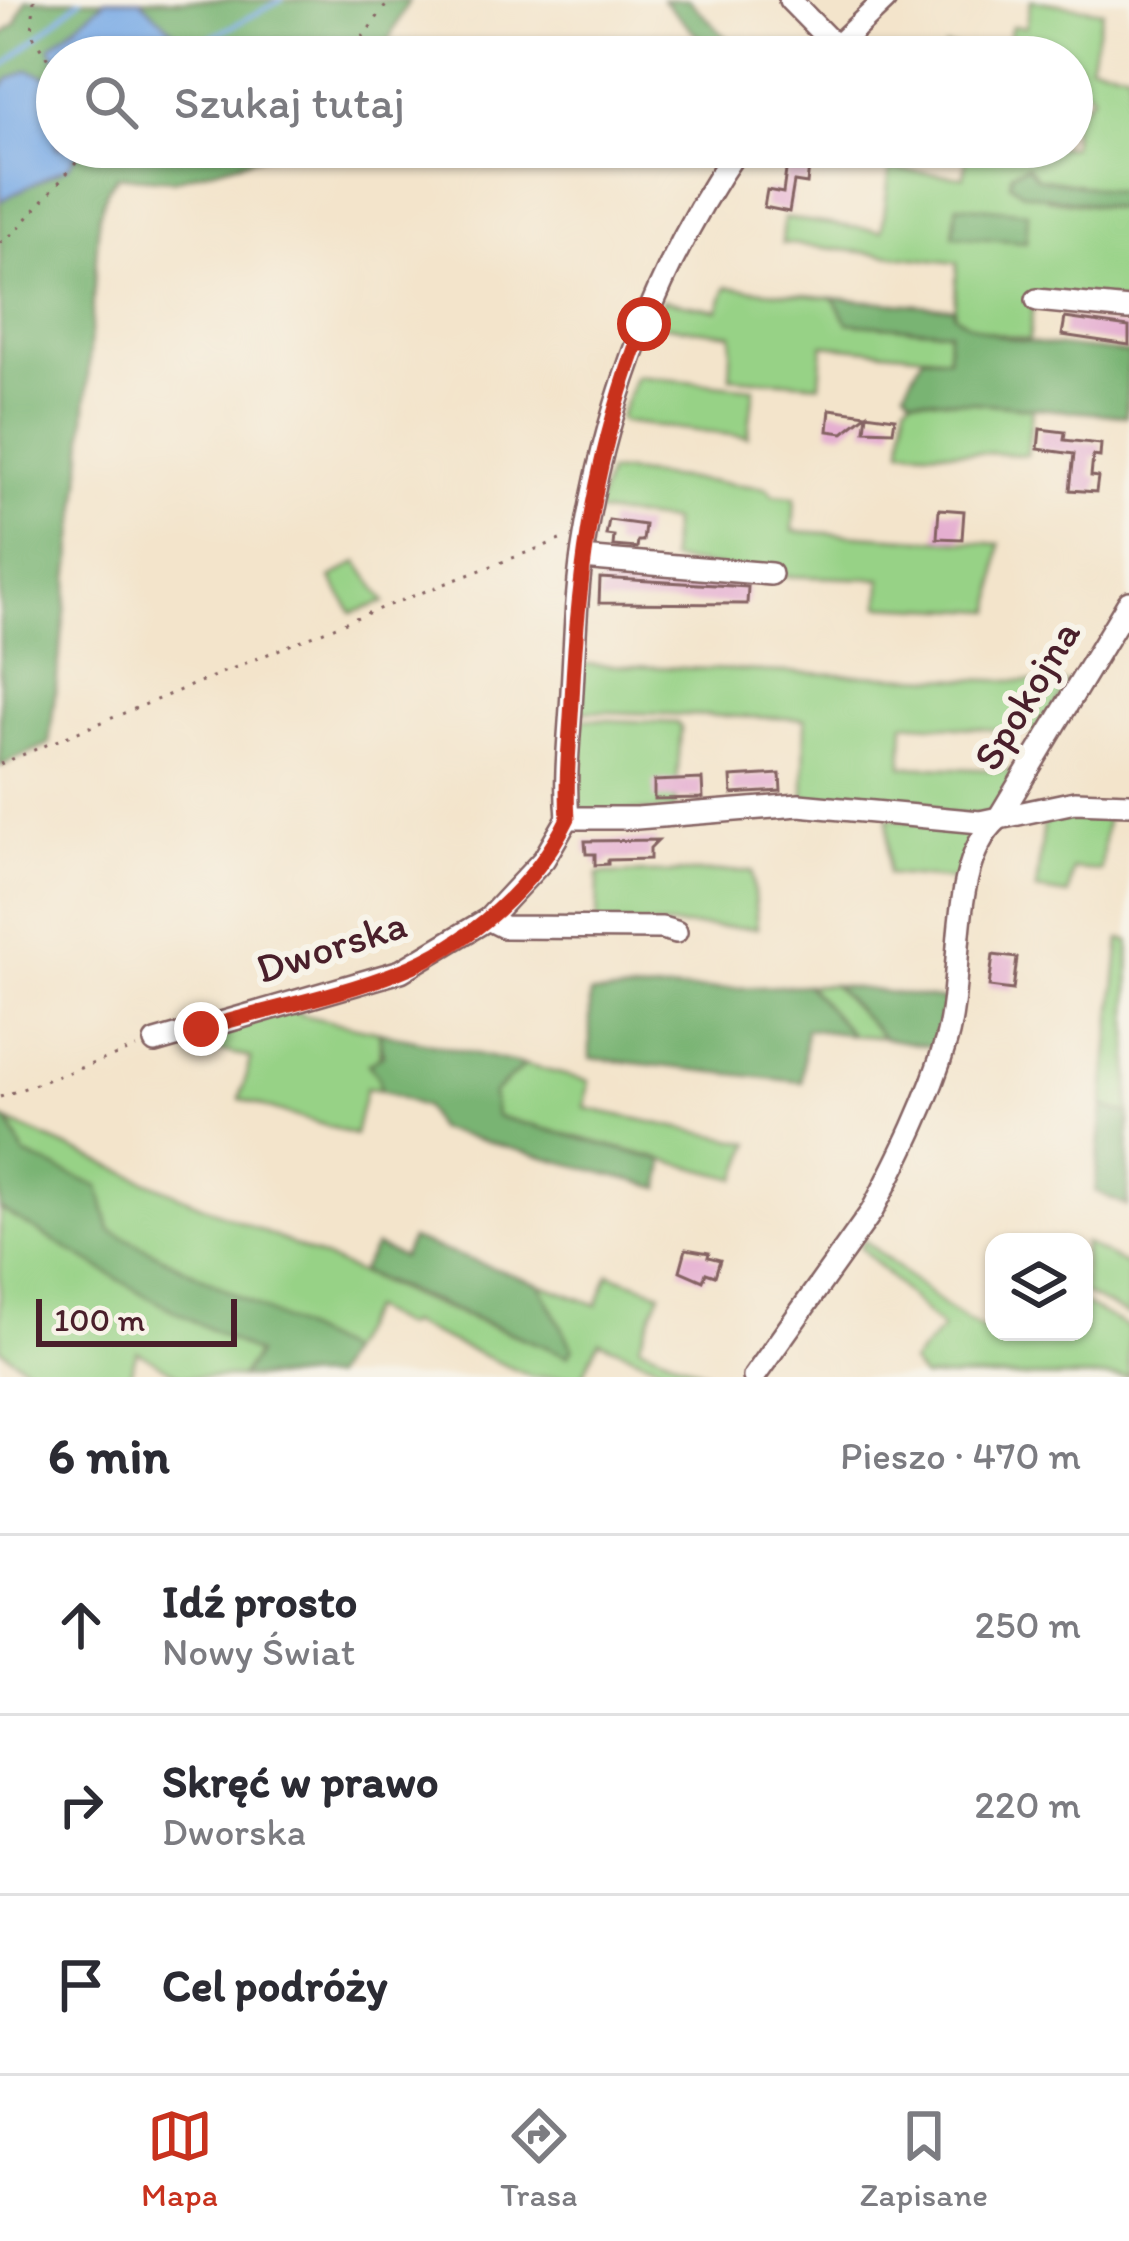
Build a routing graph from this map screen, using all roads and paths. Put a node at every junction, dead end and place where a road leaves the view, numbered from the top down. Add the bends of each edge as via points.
1 (34, 0) edge
2 (390, 0) edge
3 (790, 0) edge
4 (885, 0) edge
5 (363, 36) edge
6 (818, 36) edge
7 (847, 36) edge
8 (36, 40) edge
9 (72, 168) edge
10 (725, 168) edge
11 (0, 243) edge
12 (1037, 300) dead end
13 (1129, 309) edge
14 (583, 547) junction
15 (771, 574) dead end
16 (1129, 602) edge
17 (0, 764) edge
18 (1129, 804) edge
19 (568, 818) junction
20 (993, 823) junction
21 (488, 919) junction
22 (676, 932) dead end
23 (155, 1042) joint
24 (0, 1097) edge
25 (754, 1377) edge

1 - 8 path
2 - 5 path
3 - 6 street
4 - 7 street
9 - 11 path
10 - 14 street via 644,324
12 - 13 street
14 - 15 street
14 - 17 path via 569,537
14 - 19 street
16 - 20 street, Spokojna
18 - 20 street via 1075,802
19 - 20 street via 799,805
19 - 21 street, Dworska via 544,859
20 - 25 street, Spokojna via 967,868 956,999 934,1078 872,1211
21 - 22 street via 503,927
21 - 23 street, Dworska via 401,971
23 - 24 path

